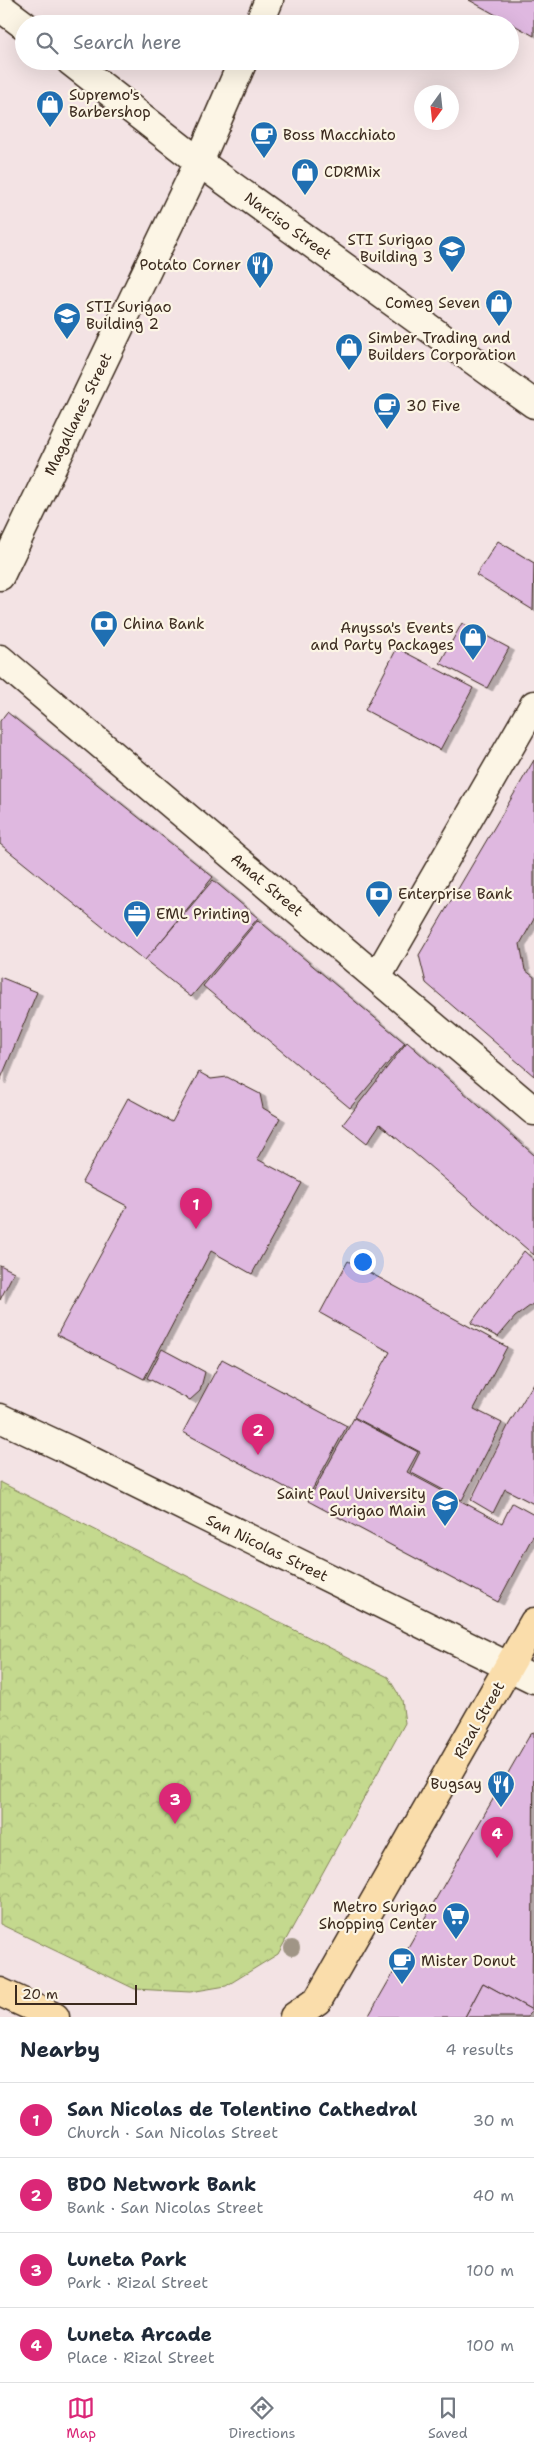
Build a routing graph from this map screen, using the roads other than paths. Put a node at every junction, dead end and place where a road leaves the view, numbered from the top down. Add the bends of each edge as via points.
1 (269, 0) edge
2 (0, 7) edge
3 (263, 15) edge
4 (15, 18) edge
5 (81, 70) edge
6 (239, 70) edge
7 (199, 162) junction
8 (534, 404) edge
9 (0, 576) edge
10 (0, 659) edge
11 (534, 705) edge
12 (377, 977) junction
13 (534, 1111) edge
14 (0, 1418) edge
15 (534, 1622) edge
16 (509, 1667) junction
17 (534, 1679) edge
18 (0, 1992) edge
19 (319, 2008) edge
20 (55, 2017) edge
21 (294, 2017) edge

1 - 3 street
2 - 4 street
5 - 7 street, Narciso Street
6 - 7 street, Magallanes Street
7 - 8 street, Narciso Street
7 - 9 street, Magallanes Street
10 - 12 street, Amat Street
11 - 12 street
12 - 13 street, Amat Street
14 - 16 street, San Nicolas Street
15 - 16 main road, Rizal Street
16 - 17 street, San Nicolas Street
16 - 19 main road, Rizal Street
18 - 20 main road
19 - 21 main road

